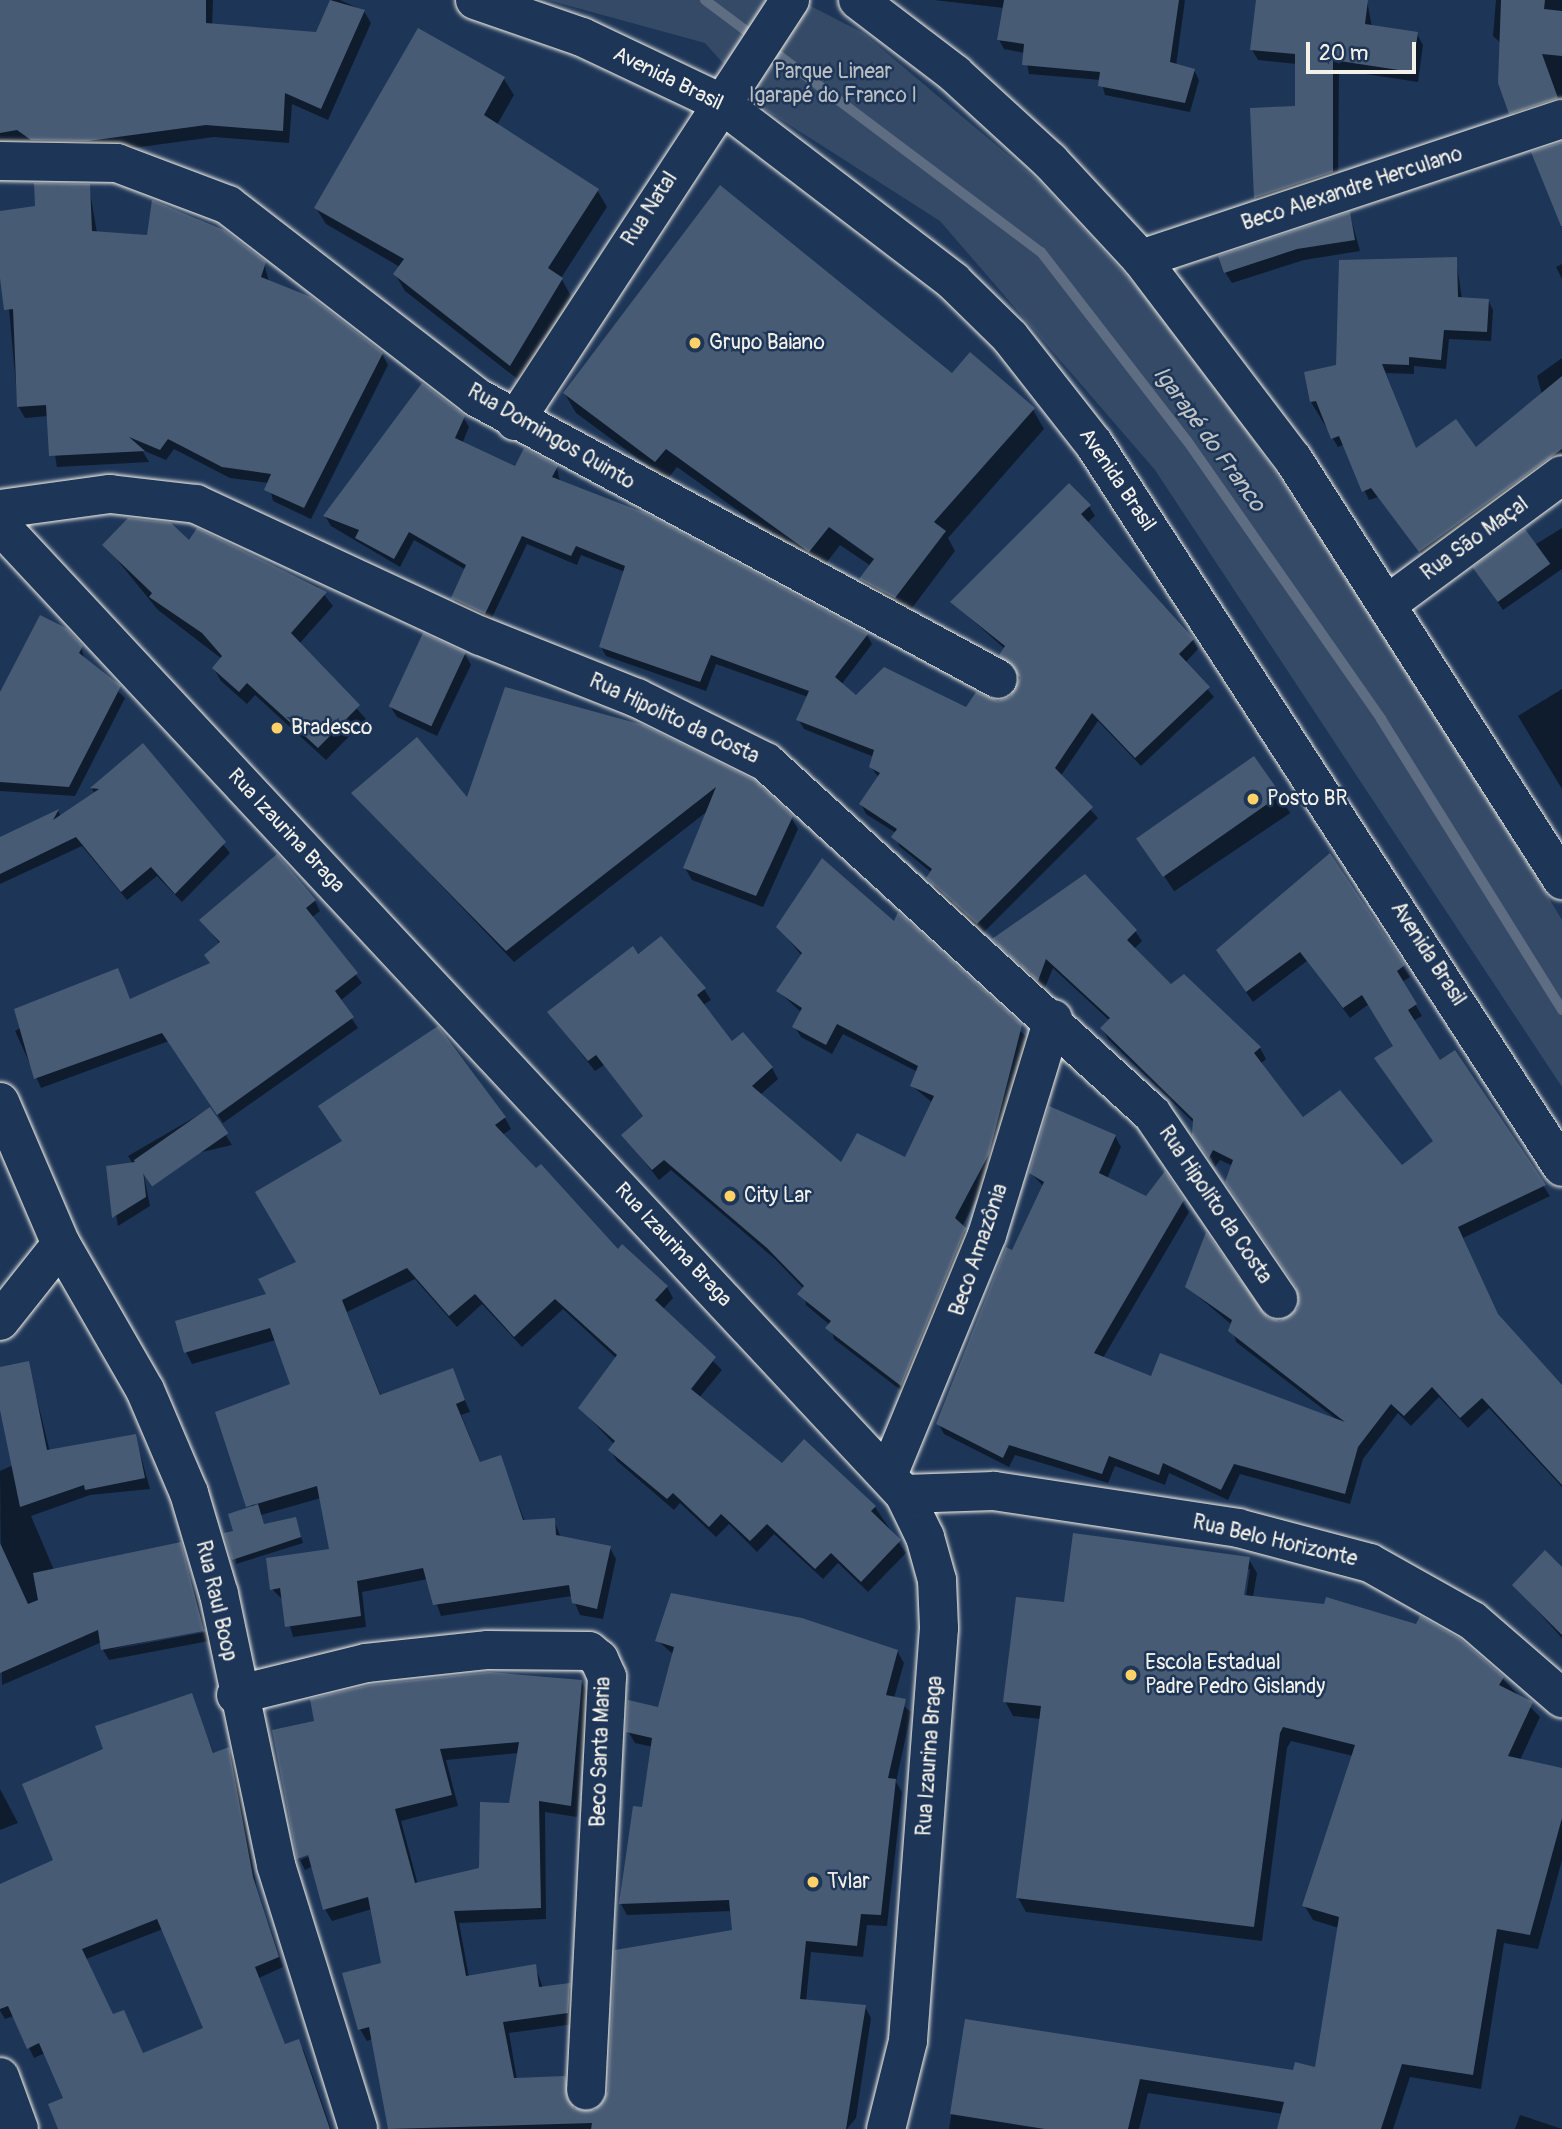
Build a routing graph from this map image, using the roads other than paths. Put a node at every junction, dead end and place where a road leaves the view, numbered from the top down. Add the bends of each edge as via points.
1 (475, 0) edge
2 (858, 0) edge
3 (790, 1) edge
4 (719, 102) junction
5 (1562, 119) edge
6 (0, 161) edge
7 (1141, 259) junction
8 (515, 421) junction
9 (1562, 475) edge
10 (0, 509) edge
11 (0, 525) edge
12 (1389, 603) junction
13 (998, 679) dead end
14 (1562, 880) edge
15 (1053, 1018) junction
16 (0, 1102) edge
17 (1562, 1167) edge
18 (61, 1244) junction
19 (1278, 1299) dead end
20 (0, 1321) edge
21 (896, 1485) junction
22 (236, 1695) junction
23 (1562, 1698) edge
24 (0, 2077) edge
25 (586, 2090) dead end
26 (19, 2129) edge
27 (358, 2129) edge
28 (886, 2129) edge

1 - 4 main road, Avenida Brasil via 582,37
2 - 7 main road via 955,74 1050,161
3 - 4 main road, Rua Natal
4 - 8 main road, Rua Natal
4 - 17 main road, Avenida Brasil via 953,281 1055,389
5 - 7 main road, Beco Alexandre Herculano
6 - 8 main road, Rua Domingos Quinto via 117,163 228,205
7 - 12 main road via 1293,458
8 - 13 main road, Rua Domingos Quinto
9 - 12 main road, Rua São Maçal
10 - 15 main road, Rua Hipolito da Costa via 110,494 196,504 481,636 637,698 766,762
11 - 21 main road, Rua Izaurina Braga
12 - 14 main road
15 - 19 main road, Rua Hipolito da Costa via 1152,1114
15 - 21 main road, Beco Amazônia via 987,1235
16 - 18 main road, Rua Raul Boop
18 - 20 main road
18 - 22 main road, Rua Raul Boop via 145,1390 189,1493 219,1594
21 - 23 main road, Rua Belo Horizonte via 1008,1493 1238,1528 1370,1563 1473,1621
21 - 28 main road, Rua Izaurina Braga via 937,1580 939,1628 908,2041
22 - 25 main road, Beco Santa Maria via 366,1663 488,1650 589,1651 599,1659 607,1677
22 - 27 main road, Rua Raul Boop via 276,1865
24 - 26 main road

